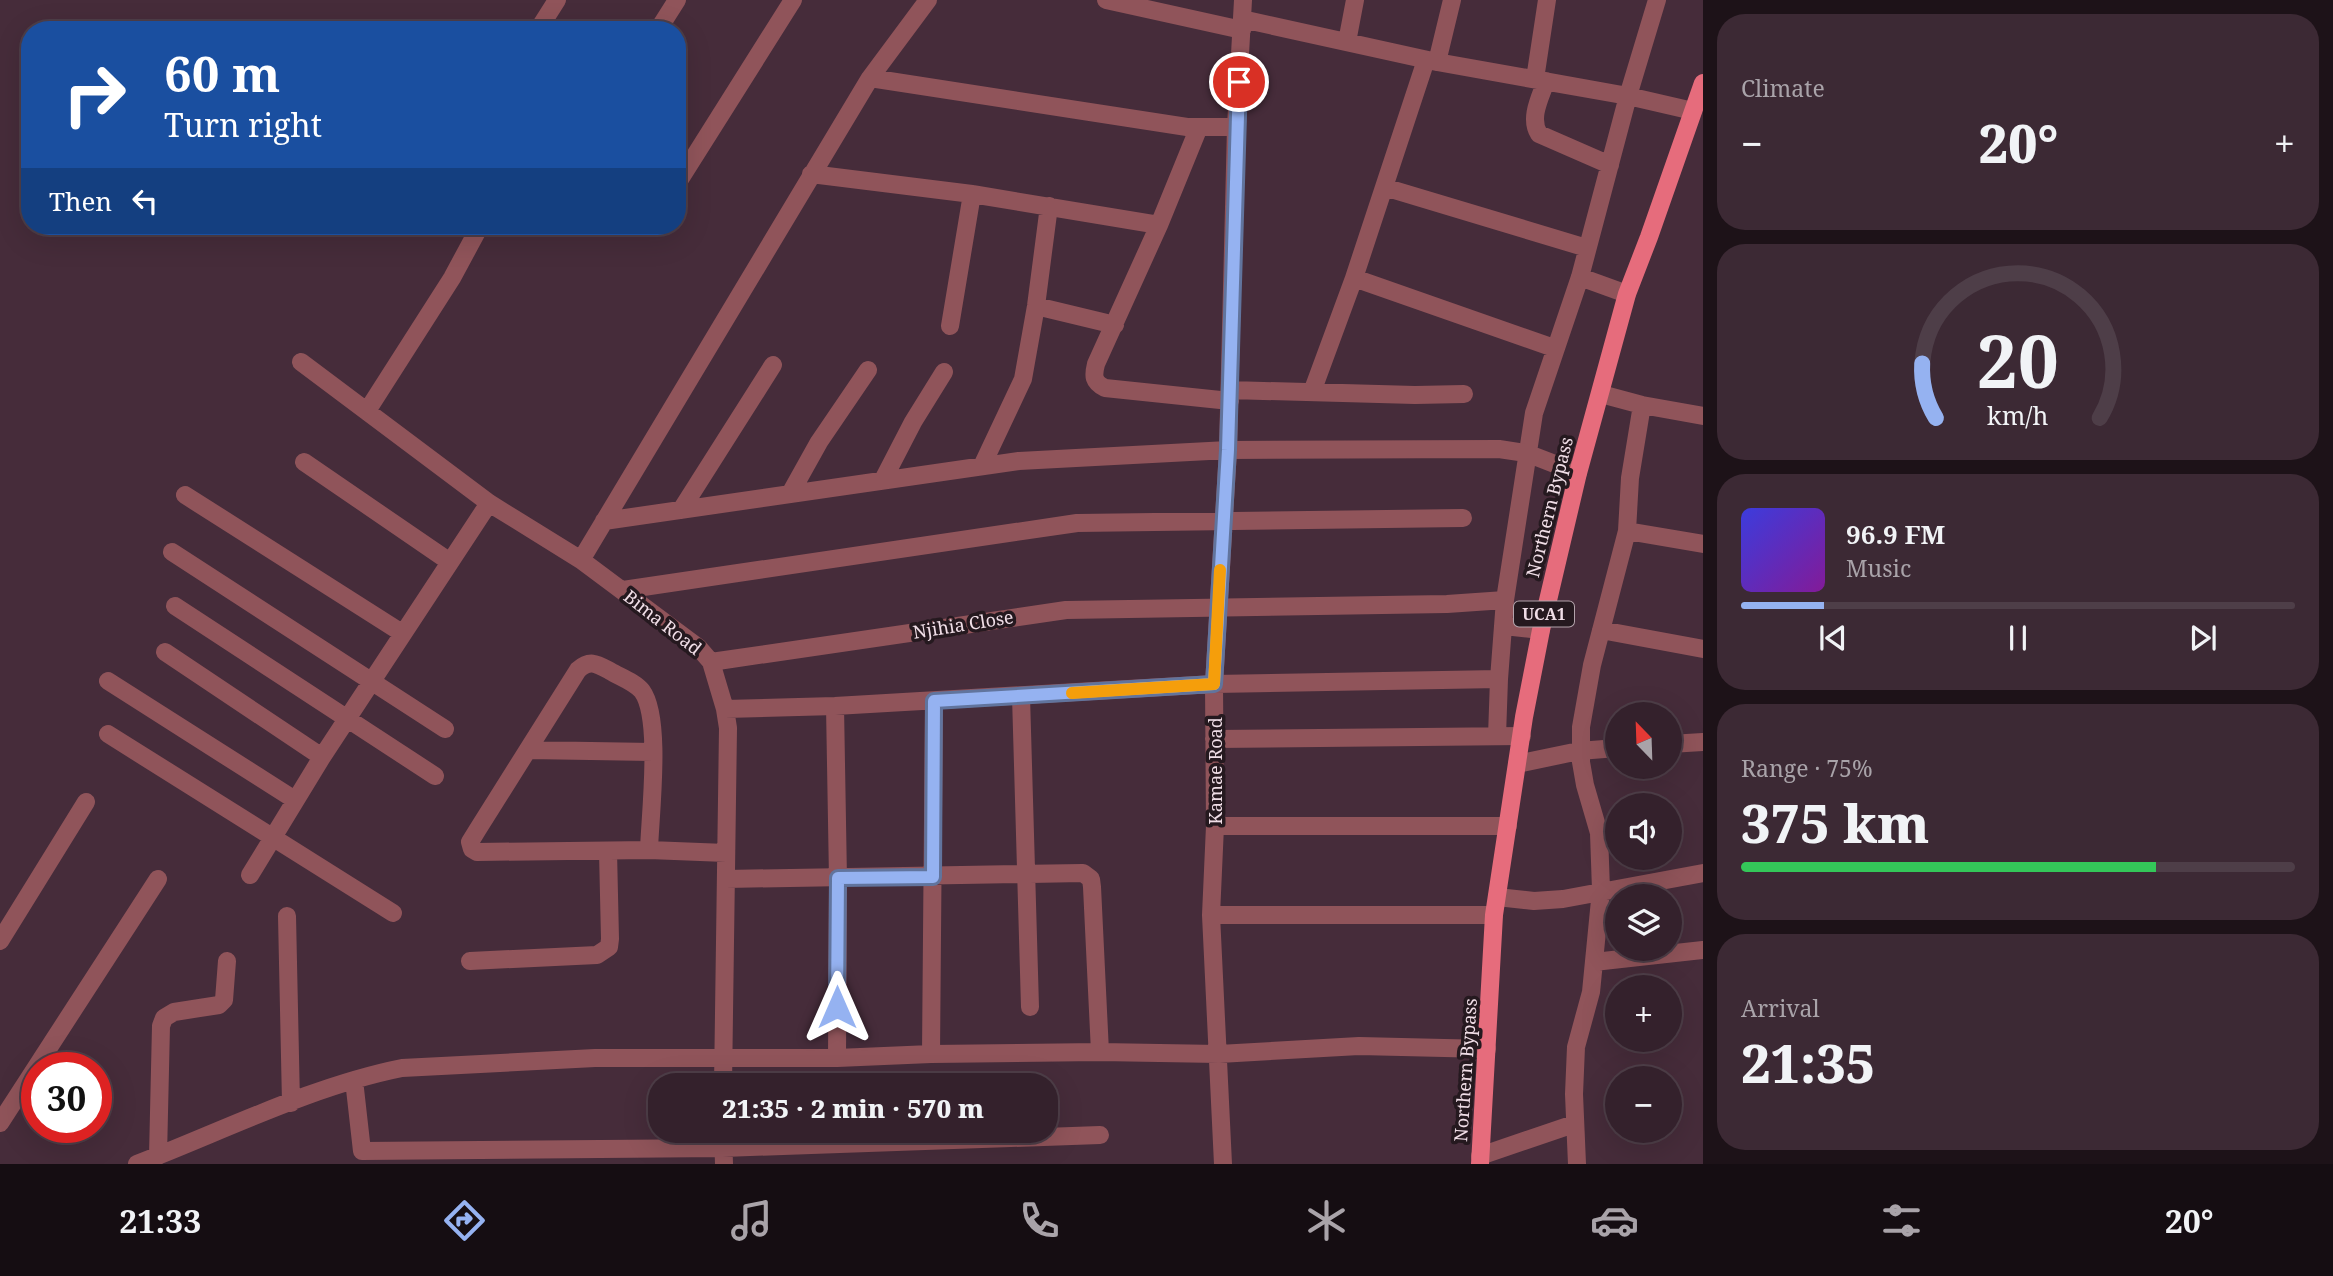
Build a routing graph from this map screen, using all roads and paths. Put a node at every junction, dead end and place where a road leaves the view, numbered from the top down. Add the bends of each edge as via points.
1 (557, 0) edge
2 (677, 0) edge
3 (793, 0) edge
4 (928, 0) edge
5 (1106, 0) edge
6 (1243, 0) edge
7 (1355, 0) edge
8 (1452, 0) edge
9 (1547, 0) edge
10 (1657, 0) edge
11 (544, 21) edge
12 (664, 21) edge
13 (1242, 25) junction
14 (1347, 42) junction
15 (1432, 61) junction
16 (870, 78) junction
17 (1540, 80) junction
18 (1703, 83) edge
19 (1628, 96) junction
20 (1693, 111) junction
21 (1199, 127) junction
22 (1236, 127) junction
23 (1610, 164) junction
24 (686, 170) edge
25 (811, 174) junction
26 (1384, 187) junction
27 (972, 194) junction
28 (1049, 206) junction
29 (1159, 225) junction
30 (475, 235) edge
31 (1587, 248) junction
32 (1580, 277) junction
33 (1354, 278) junction
34 (1627, 294) junction
35 (1035, 306) junction
36 (1115, 325) junction
37 (950, 326) dead end
38 (1554, 348) junction
39 (301, 362) dead end
40 (773, 365) dead end
41 (868, 370) dead end
42 (944, 372) dead end
43 (1312, 392) junction
44 (1464, 394) dead end
45 (1601, 394) junction
46 (1230, 395) junction
47 (1642, 405) junction
48 (367, 411) junction
49 (1703, 416) edge
50 (1228, 450) junction
51 (1526, 453) junction
52 (304, 462) dead end
53 (982, 466) junction
54 (1578, 473) junction
55 (883, 480) junction
56 (790, 494) junction
57 (186, 495) dead end
58 (489, 503) junction
59 (681, 510) junction
60 (1463, 518) dead end
61 (604, 522) junction
62 (1224, 522) junction
63 (1627, 531) junction
64 (1703, 544) edge
65 (172, 552) dead end
66 (581, 560) junction
67 (450, 562) junction
68 (623, 590) junction
69 (1505, 600) junction
70 (175, 606) dead end
71 (1217, 607) junction
72 (1504, 626) junction
73 (1541, 630) junction
74 (1601, 630) junction
75 (402, 632) junction
76 (1703, 649) edge
77 (165, 652) dead end
78 (711, 662) junction
79 (1499, 679) junction
80 (108, 681) dead end
81 (372, 682) junction
82 (1214, 684) junction
83 (1021, 696) junction
84 (934, 701) junction
85 (835, 706) junction
86 (725, 709) junction
87 (347, 718) junction
88 (445, 729) dead end
89 (108, 734) dead end
90 (1497, 736) junction
91 (1522, 736) junction
92 (1214, 739) junction
93 (1703, 742) edge
94 (1682, 743) edge
95 (1605, 749) edge
96 (528, 750) junction
97 (1579, 751) junction
98 (653, 752) junction
99 (322, 757) junction
100 (1517, 764) junction
101 (435, 776) dead end
102 (295, 800) junction
103 (86, 802) dead end
104 (1215, 826) junction
105 (1507, 826) junction
106 (273, 839) junction
107 (649, 850) junction
108 (608, 851) junction
109 (726, 853) junction
110 (1703, 873) edge
111 (250, 875) dead end
112 (1026, 876) junction
113 (933, 877) junction
114 (838, 878) junction
115 (158, 879) dead end
116 (726, 879) junction
117 (1601, 890) junction
118 (1495, 906) junction
119 (393, 913) dead end
120 (1211, 915) junction
121 (287, 916) dead end
122 (0, 941) edge
123 (1703, 950) edge
124 (227, 961) dead end
125 (470, 961) dead end
126 (1594, 962) junction
127 (1030, 1007) dead end
128 (1487, 1049) junction
129 (1100, 1052) junction
130 (931, 1054) junction
131 (1219, 1054) junction
132 (837, 1058) junction
133 (723, 1059) junction
134 (723, 1073) edge
135 (354, 1080) junction
136 (291, 1103) junction
137 (0, 1123) edge
138 (1574, 1124) junction
139 (1100, 1135) dead end
140 (723, 1147) edge
141 (158, 1156) junction
142 (363, 1158) edge
143 (1480, 1160) edge
144 (137, 1164) edge
145 (1223, 1164) edge
146 (1577, 1164) edge

1 - 11 street
2 - 12 street
3 - 24 street
4 - 16 street
5 - 13 street
6 - 13 street, Kamae Road
7 - 14 street
8 - 15 street
9 - 17 street
10 - 19 street
13 - 14 street
13 - 22 street, Kamae Road
14 - 15 street
15 - 17 street
15 - 26 street
16 - 21 street
16 - 25 street
17 - 19 street
17 - 23 street via 1534,120 1539,134
18 - 20 main road, Northern Bypass / UCA1
19 - 20 street
19 - 23 street
20 - 34 main road, Northern Bypass / UCA1
21 - 22 street
21 - 29 street
22 - 46 street, Kamae Road
23 - 31 street
25 - 27 street
25 - 61 street
26 - 31 street
26 - 33 street
27 - 28 street
27 - 37 street
28 - 29 street
28 - 35 street
29 - 36 street
30 - 48 street
31 - 32 street
32 - 34 street
32 - 38 street
33 - 38 street
33 - 43 street
34 - 45 main road, Northern Bypass / UCA1
35 - 36 street
35 - 53 street via 1023,379
36 - 46 street via 1093,373 1097,384
38 - 51 street
39 - 48 street, Bima Road
40 - 59 street
41 - 56 street
42 - 55 street
43 - 44 street
43 - 46 street
45 - 47 street
45 - 54 main road, Northern Bypass / UCA1
46 - 50 street, Kamae Road
47 - 49 street
47 - 63 street
48 - 58 street, Bima Road
50 - 51 street via 1499,449
50 - 53 street
50 - 62 street, Kamae Road
51 - 54 street
51 - 69 street
52 - 67 street
53 - 55 street
54 - 73 main road, Northern Bypass / UCA1
55 - 56 street
56 - 59 street
57 - 75 street
58 - 66 street, Bima Road
58 - 67 street
59 - 61 street
60 - 62 street
61 - 66 street
62 - 68 street via 1077,523
62 - 71 street, Kamae Road
63 - 64 street
63 - 74 street
65 - 81 street
66 - 68 street, Bima Road
67 - 75 street
68 - 78 street, Bima Road
69 - 71 street, Njihia Close
69 - 72 street
70 - 87 street
71 - 78 street, Njihia Close via 1066,610
71 - 82 street, Kamae Road
72 - 73 street
72 - 79 street
73 - 91 main road, Northern Bypass / UCA1
74 - 76 street
74 - 97 street
75 - 81 street
77 - 99 street
78 - 86 street, Bima Road
79 - 82 street
79 - 90 street
80 - 102 street
81 - 87 street
81 - 88 street
82 - 83 street
82 - 92 street, Kamae Road
83 - 84 street
83 - 112 street
84 - 85 street
84 - 113 street
85 - 86 street
85 - 114 street
86 - 109 street, Bima Road
87 - 99 street
87 - 101 street
89 - 106 street
90 - 91 street
90 - 92 street
91 - 100 main road, Northern Bypass / UCA1
92 - 104 street, Kamae Road
93 - 94 street
95 - 97 street
96 - 98 street
96 - 98 street via 578,670 595,662 640,688 648,701
96 - 108 street via 470,842 472,849
97 - 100 street
97 - 117 street via 1599,833
98 - 107 street
99 - 102 street
100 - 105 main road, Northern Bypass / UCA1
102 - 106 street
103 - 122 street
104 - 105 street
104 - 120 street, Kamae Road
105 - 118 main road, Northern Bypass / UCA1
106 - 111 street
106 - 119 street
107 - 108 street
107 - 109 street
108 - 125 street via 610,939 604,952
109 - 116 street, Bima Road
110 - 117 street
112 - 113 street
112 - 127 street
112 - 129 street via 1083,873 1091,879
113 - 114 street
113 - 130 street
114 - 116 street
114 - 132 street
115 - 137 street
116 - 133 street, Bima Road
117 - 118 street
117 - 126 street
118 - 120 street
118 - 128 main road, Northern Bypass / UCA1
120 - 131 street, Kamae Road
121 - 136 street
123 - 126 street
124 - 141 street via 224,1000 219,1006 174,1012 161,1026
126 - 138 street via 1576,1047
128 - 131 street via 1359,1046
128 - 143 main road, Northern Bypass / UCA1
129 - 130 street
129 - 131 street
130 - 132 street
131 - 145 street, Kamae Road
132 - 133 street
133 - 134 street, Bima Road
133 - 135 street via 595,1058 402,1069
135 - 136 street
135 - 142 street
136 - 141 street
138 - 143 street
138 - 146 street
139 - 140 street
140 - 142 street
141 - 144 street

